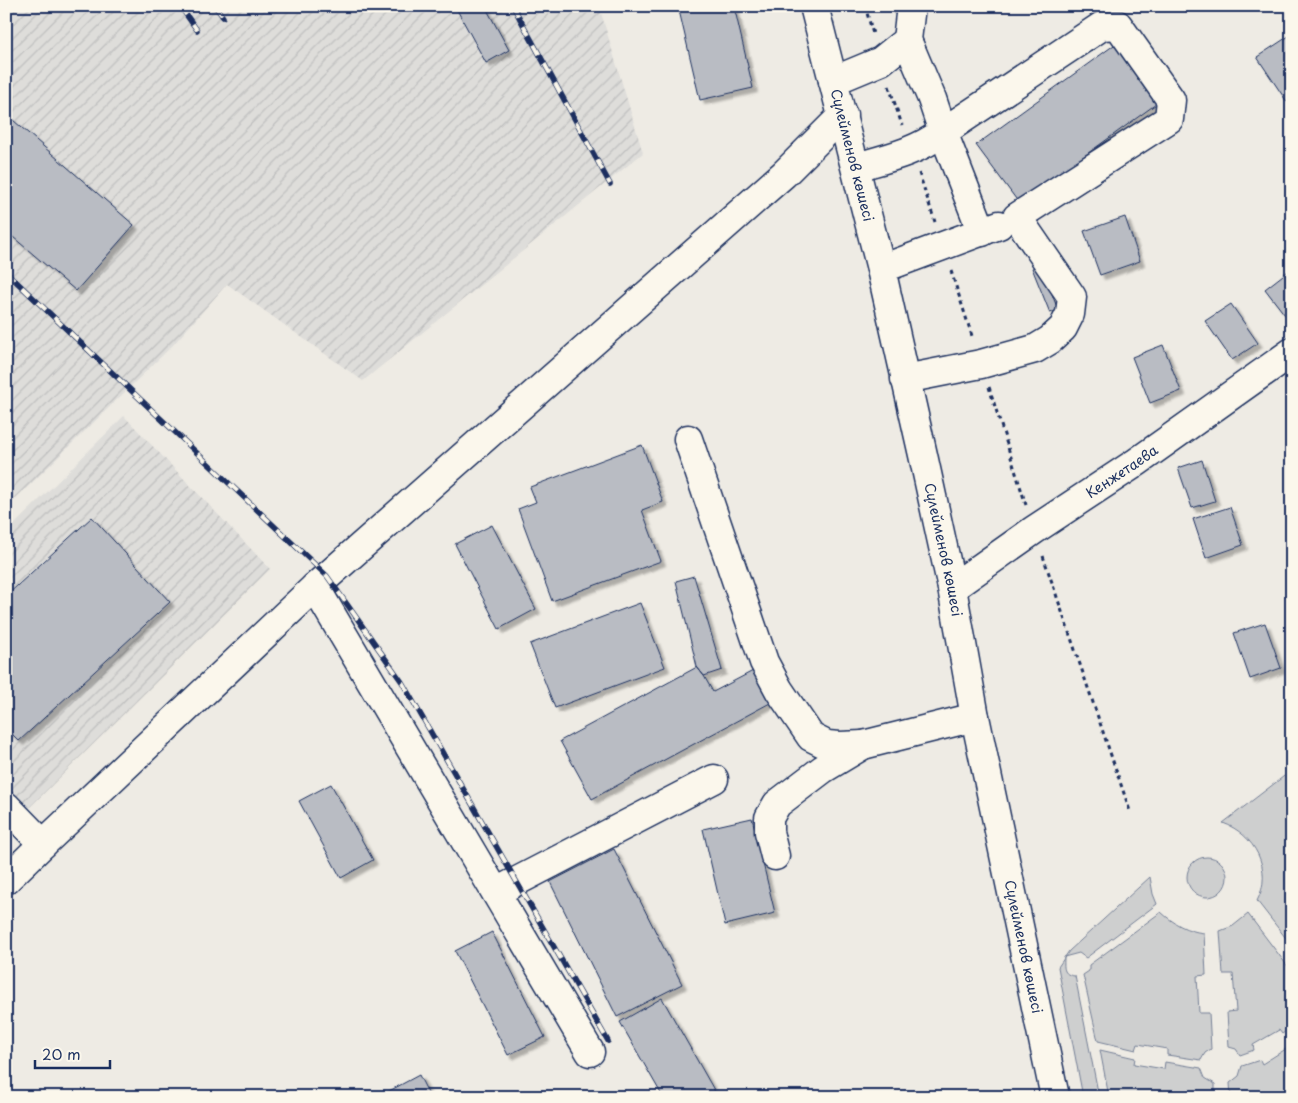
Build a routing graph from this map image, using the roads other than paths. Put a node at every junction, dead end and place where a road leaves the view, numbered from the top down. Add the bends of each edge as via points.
1 (814, 6) edge
2 (910, 6) edge
3 (907, 40) junction
4 (833, 81) junction
5 (843, 114) junction
6 (943, 132) junction
7 (856, 167) junction
8 (1017, 217) junction
9 (982, 232) junction
10 (881, 269) junction
11 (1292, 352) edge
12 (905, 379) junction
13 (688, 439) dead end
14 (315, 587) junction
15 (952, 588) junction
16 (975, 717) junction
17 (863, 745) junction
18 (714, 779) dead end
19 (6, 806) edge
20 (43, 844) junction
21 (775, 856) dead end
22 (6, 880) edge
23 (496, 892) junction
24 (590, 1052) dead end
25 (1055, 1097) edge

1 - 4 street, Сүлейменов көшесі
2 - 3 street
3 - 4 street via 881,61
3 - 6 street
4 - 5 street, Сүлейменов көшесі
5 - 7 street, Сүлейменов көшесі
5 - 14 street via 784,174
6 - 7 street via 911,151
6 - 8 street via 1102,26 1118,25 1171,100 1169,119
6 - 9 street
7 - 10 street, Сүлейменов көшесі
8 - 9 street
8 - 12 street via 1072,298 1070,314 1063,328 1035,349
9 - 10 street
10 - 12 street, Сүлейменов көшесі
11 - 15 street, Кенжетаева
12 - 15 street, Сүлейменов көшесі
13 - 17 street via 764,662 779,690 811,737 827,745
14 - 20 street
14 - 23 street
15 - 16 street, Сүлейменов көшесі
16 - 17 street
16 - 25 street, Сүлейменов көшесі
17 - 21 street via 822,769 777,804 769,818 768,832
18 - 23 street
19 - 20 street
20 - 22 street
23 - 24 street

